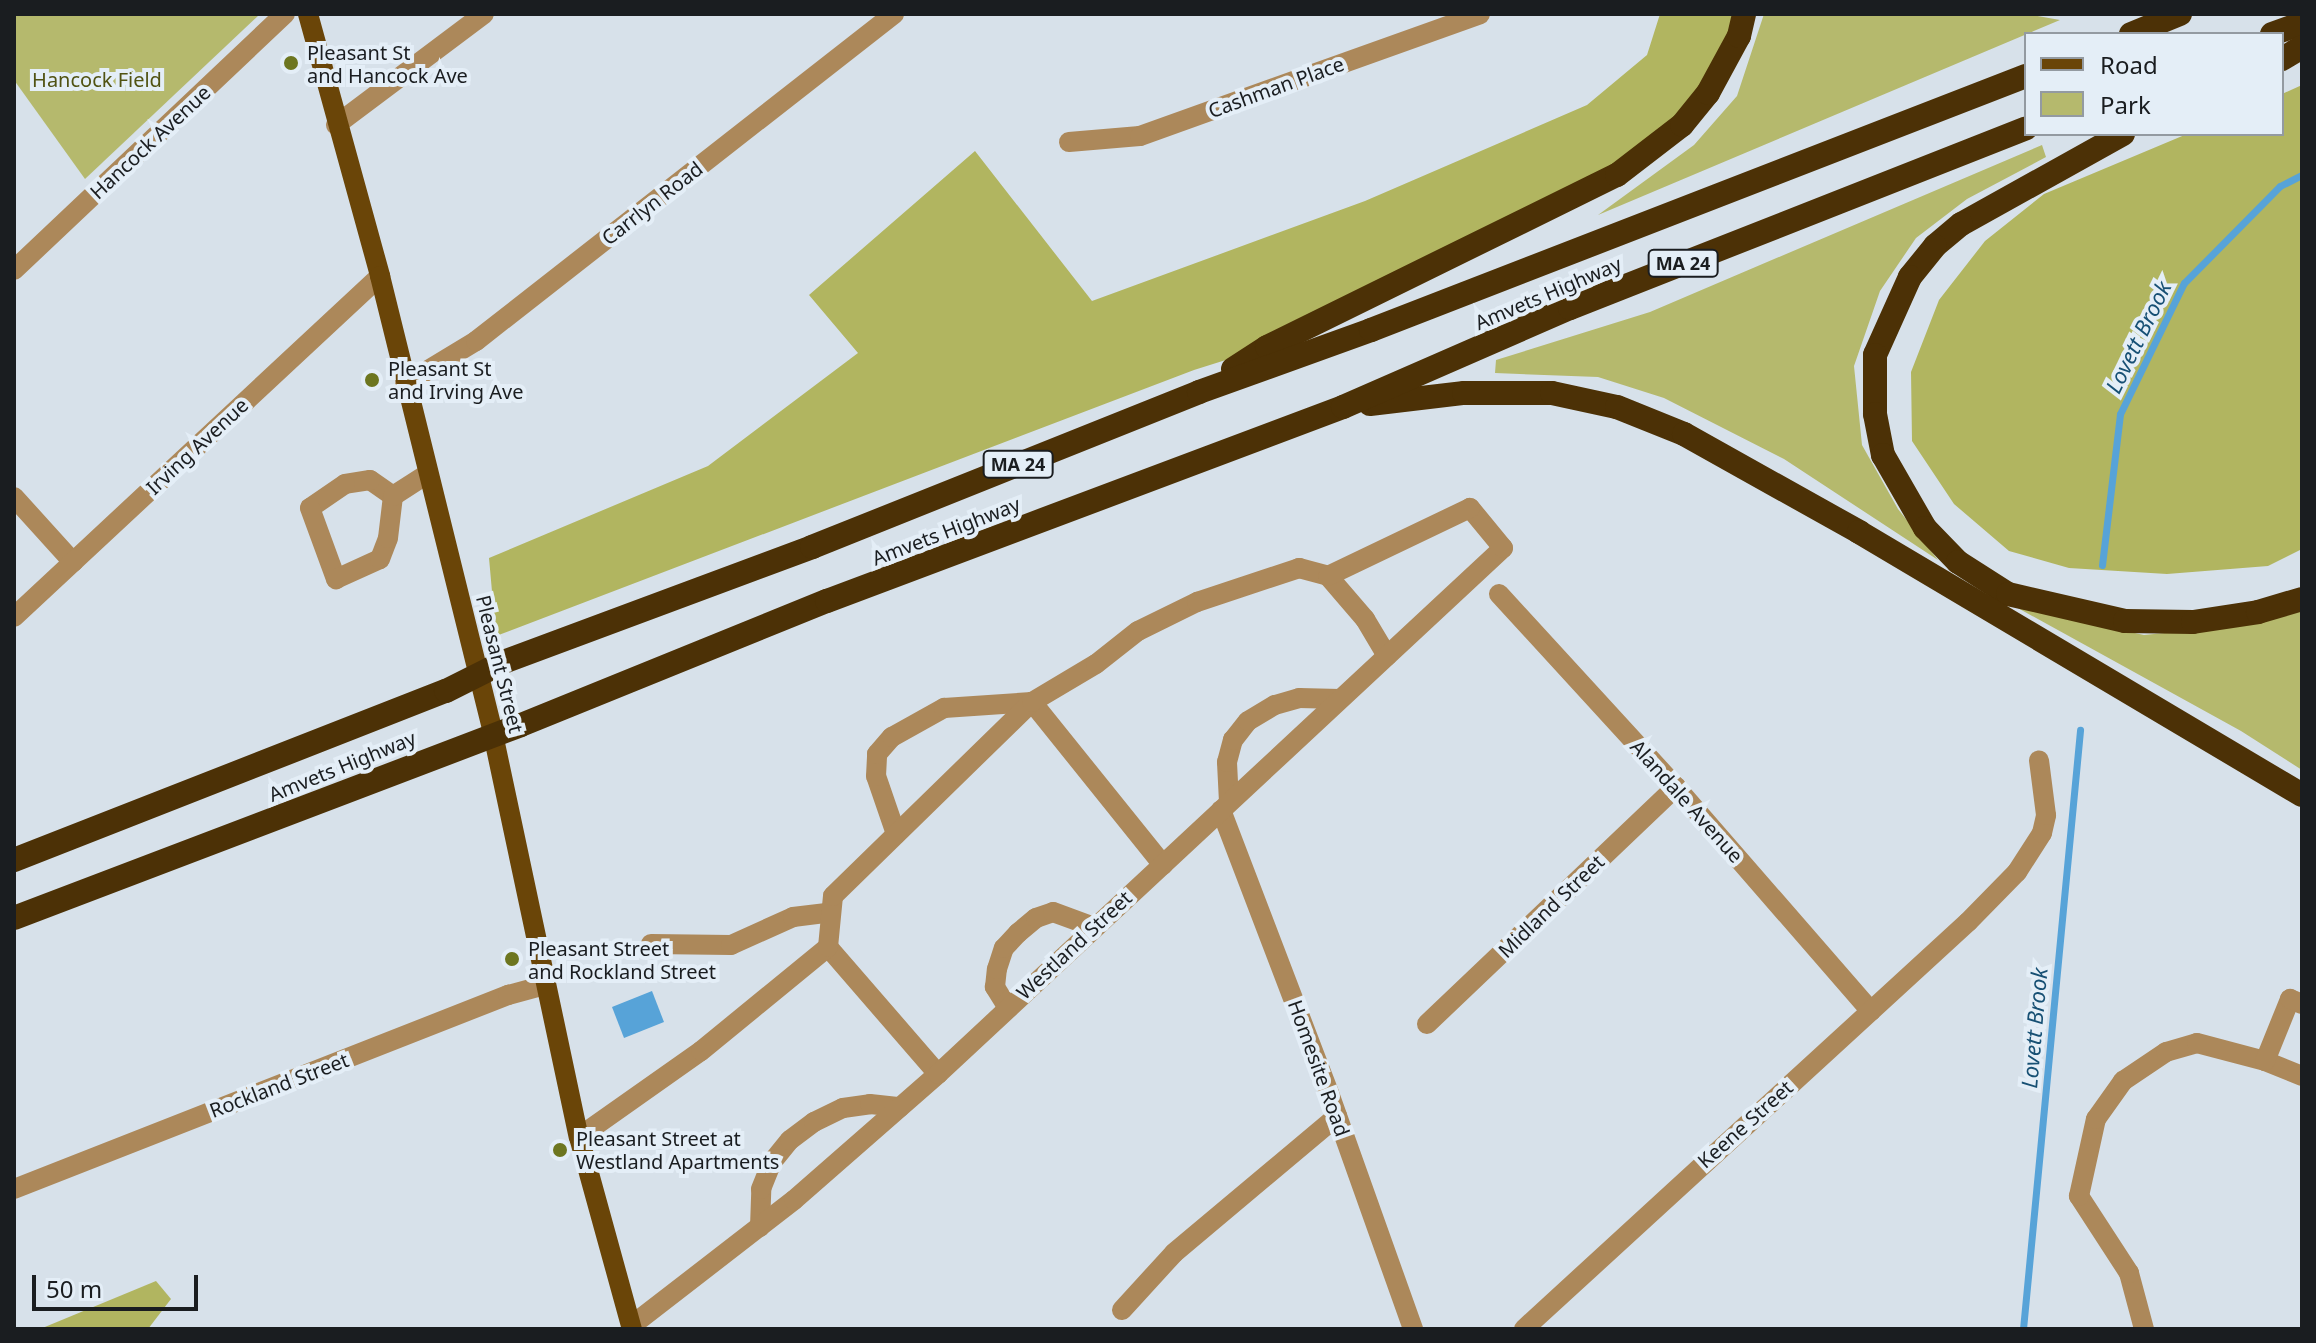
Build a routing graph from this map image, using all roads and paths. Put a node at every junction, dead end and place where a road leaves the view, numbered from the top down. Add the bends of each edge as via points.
1 (285, 14) edge
2 (308, 14) edge
3 (484, 14) edge
4 (894, 14) edge
5 (1480, 14) edge
6 (1744, 14) edge
7 (2180, 14) edge
8 (2302, 23) edge
9 (2136, 32) edge
10 (2277, 32) edge
11 (2302, 47) edge
12 (2284, 58) edge
13 (2024, 77) edge
14 (336, 125) junction
15 (2024, 129) edge
16 (2119, 136) edge
17 (1069, 142) dead end
18 (14, 270) edge
19 (380, 276) junction
20 (405, 384) junction
21 (1199, 392) junction
22 (1343, 407) junction
23 (427, 474) junction
24 (393, 496) junction
25 (14, 497) edge
26 (73, 562) junction
27 (1328, 576) junction
28 (1499, 594) dead end
29 (2302, 599) edge
30 (14, 617) edge
31 (1387, 656) junction
32 (1340, 699) junction
33 (1032, 702) junction
34 (2039, 760) dead end
35 (1676, 787) junction
36 (2302, 795) edge
37 (1225, 806) junction
38 (896, 834) junction
39 (14, 860) edge
40 (1163, 865) junction
41 (831, 912) junction
42 (14, 918) edge
43 (1094, 927) junction
44 (651, 944) dead end
45 (828, 947) junction
46 (545, 985) junction
47 (2302, 1004) edge
48 (1008, 1008) junction
49 (1871, 1011) junction
50 (1427, 1024) dead end
51 (2265, 1061) junction
52 (938, 1074) junction
53 (2302, 1076) edge
54 (900, 1107) junction
55 (1337, 1116) junction
56 (579, 1137) junction
57 (14, 1189) edge
58 (760, 1227) junction
59 (1122, 1310) dead end
60 (632, 1328) edge
61 (1413, 1329) edge
62 (1524, 1329) edge
63 (2144, 1329) edge

1 - 18 street, Hancock Avenue
2 - 14 main road, Pleasant Street
3 - 14 street
4 - 20 street, Carrlyn Road via 476,341
5 - 17 street, Cashman Place via 1140,136
6 - 21 highway via 1739,36 1708,93 1682,125 1617,175 1267,347
7 - 9 highway
8 - 10 highway
11 - 12 highway
13 - 21 highway, Amvets Highway / MA 24
14 - 19 main road, Pleasant Street
15 - 22 highway, Amvets Highway / MA 24 via 1570,308
16 - 29 highway via 1961,224 1910,277 1875,355 1875,414 1883,455 1925,528 1958,562 2008,594 2125,621 2193,622
19 - 20 main road, Pleasant Street
19 - 26 street, Irving Avenue
20 - 23 main road, Pleasant Street
21 - 39 highway, Amvets Highway / MA 24 via 812,547 506,661 446,691
22 - 36 highway via 1464,393 1552,393 1617,407 1684,434
22 - 42 highway, Amvets Highway / MA 24 via 827,601 521,725
23 - 24 street
23 - 46 main road, Pleasant Street via 504,788
24 - 24 street via 380,559 336,579 310,508 345,484 370,480
25 - 26 street
26 - 30 street, Irving Avenue
27 - 31 street via 1365,619
27 - 31 street, Westland Street via 1470,508 1503,548
27 - 33 street via 1299,568 1278,572 1162,616
28 - 35 street, Alandale Avenue
31 - 32 street, Westland Street
32 - 37 street, Westland Street
32 - 37 street, Homesite Road via 1299,698 1248,721 1233,740 1227,762
33 - 38 street
33 - 38 street via 944,708 892,737 877,754 876,776
33 - 40 street
34 - 49 street, Keene Street via 2046,815 2042,833 2017,872
35 - 49 street, Alandale Avenue
35 - 50 street, Midland Street
37 - 40 street, Westland Street
37 - 55 street, Homesite Road
38 - 41 street via 833,896
40 - 43 street, Westland Street
41 - 44 street via 793,917 731,945
41 - 45 street
43 - 48 street, Westland Street
43 - 48 street via 1053,912 1018,933 1004,948 997,969 995,987
45 - 52 street
45 - 56 street via 701,1051
46 - 56 main road, Pleasant Street
46 - 57 street, Rockland Street
47 - 51 street via 2290,999
48 - 52 street, Westland Street
49 - 62 street, Keene Street
51 - 53 street
51 - 63 street via 2197,1043 2166,1052 2123,1081 2096,1119 2079,1196 2129,1273
52 - 54 street, Westland Street
54 - 58 street, Westland Street
54 - 58 street via 843,1108 790,1140 772,1162 761,1189
55 - 59 street via 1174,1253
55 - 61 street, Homesite Road
56 - 60 main road, Pleasant Street
58 - 60 street, Westland Street

